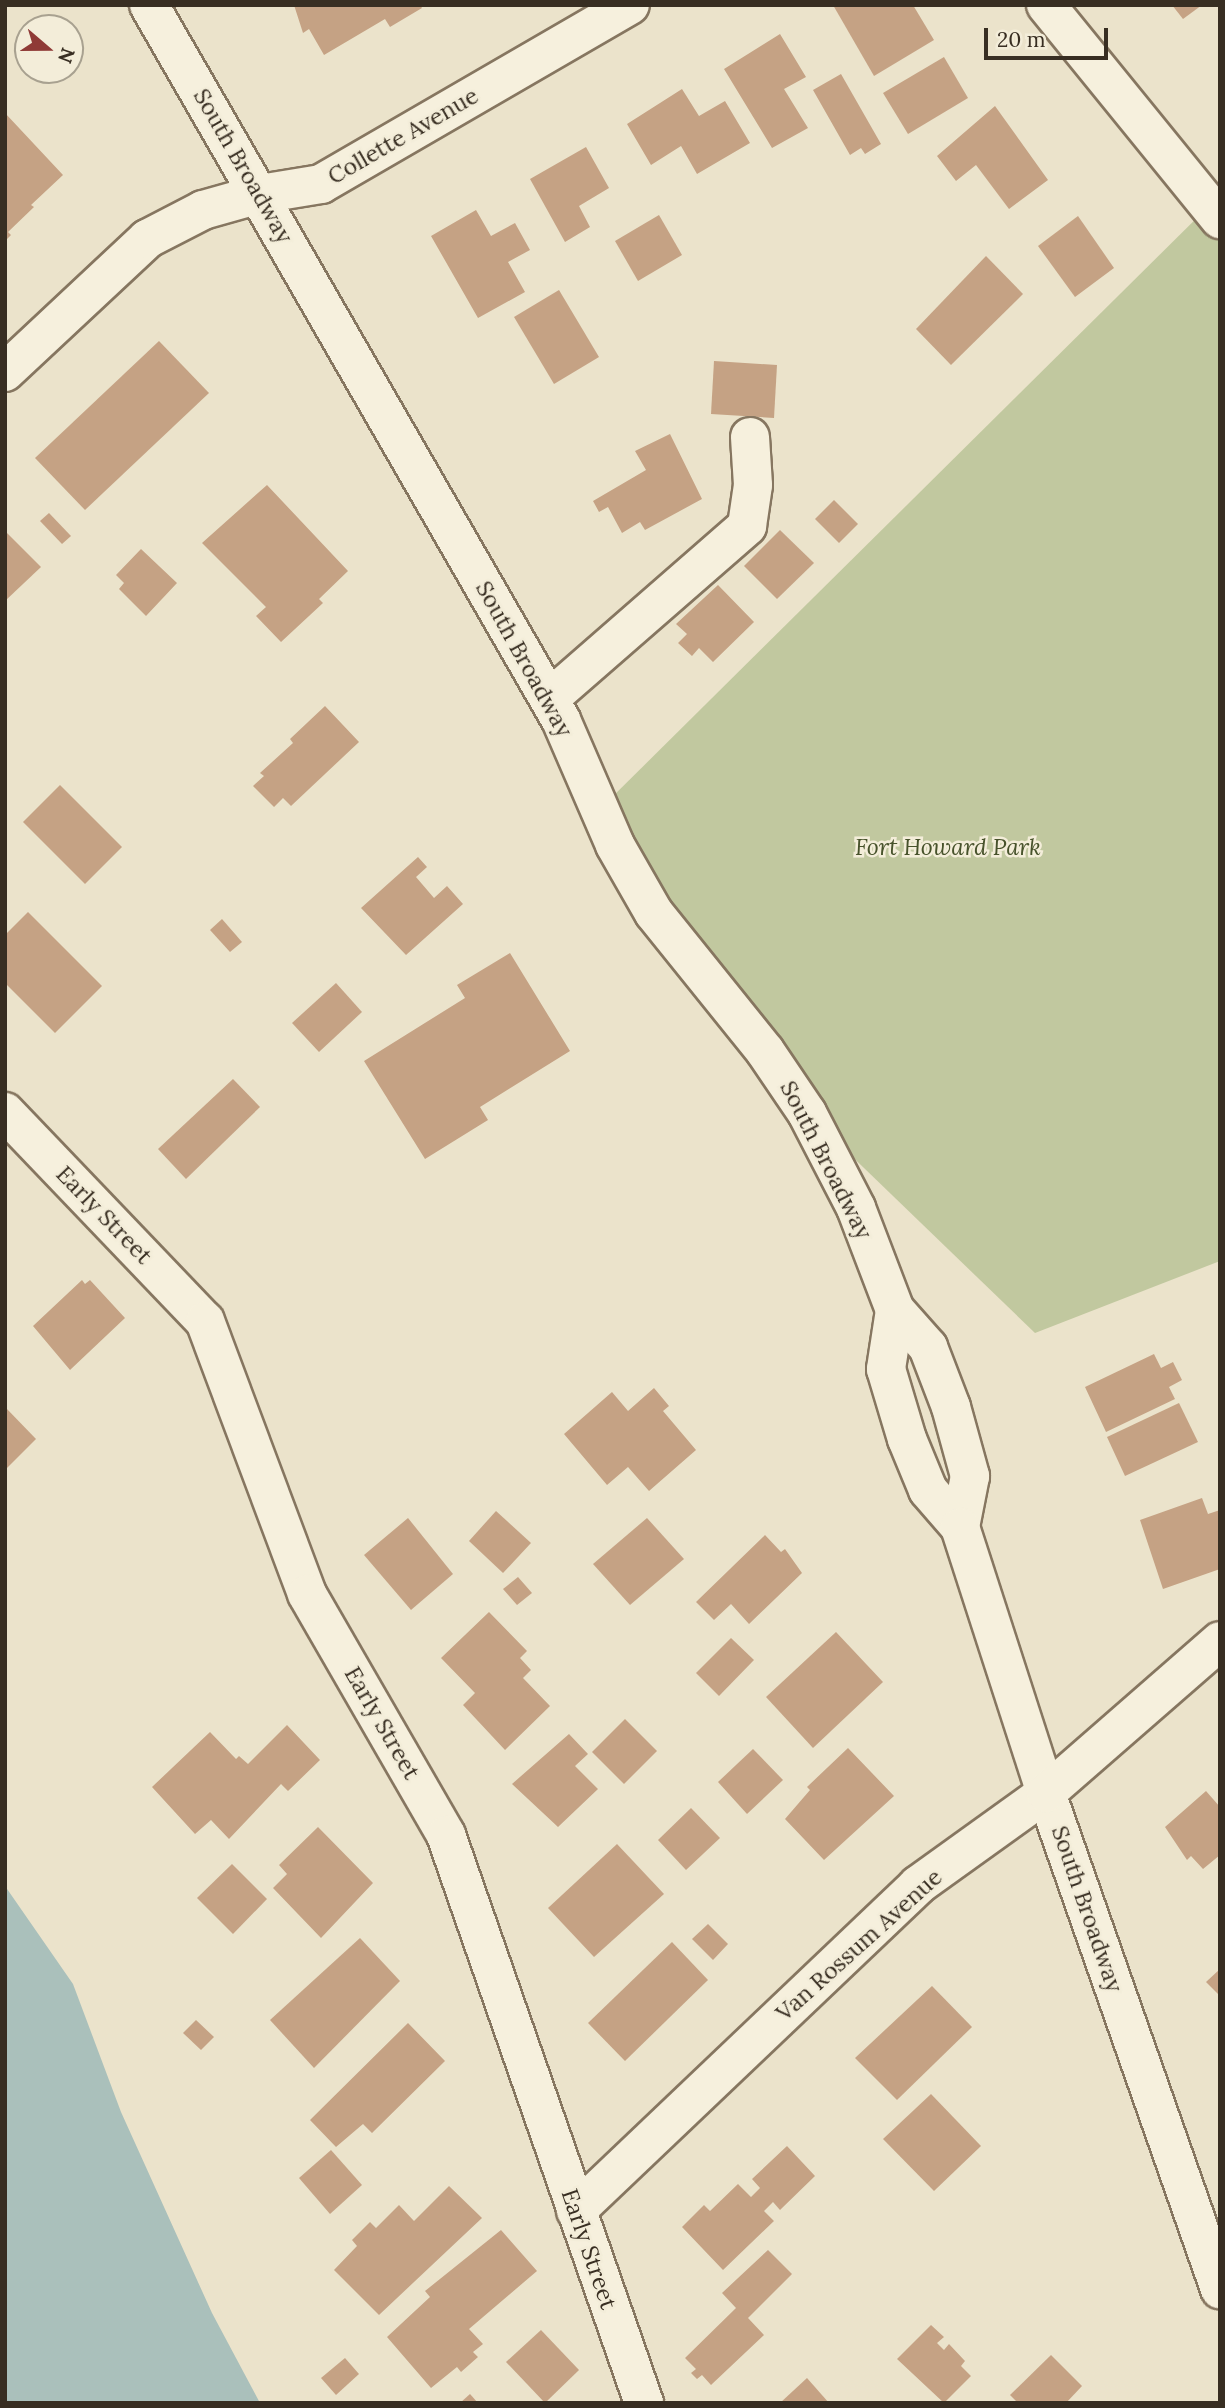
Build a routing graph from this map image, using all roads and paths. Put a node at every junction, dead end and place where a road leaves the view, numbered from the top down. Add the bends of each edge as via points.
1 (149, 5) edge
2 (630, 5) edge
3 (1046, 5) edge
4 (260, 194) junction
5 (1220, 219) edge
6 (5, 372) edge
7 (750, 437) dead end
8 (549, 699) junction
9 (5, 1112) edge
10 (895, 1310) junction
11 (960, 1527) junction
12 (1220, 1641) edge
13 (1046, 1793) junction
14 (576, 2211) junction
15 (1220, 2289) edge
16 (644, 2403) edge

1 - 4 street, South Broadway
2 - 4 street, Collette Avenue via 321,184
3 - 5 street
4 - 6 street, Collette Avenue via 195,213 147,239
4 - 8 street, South Broadway
7 - 8 street via 753,485 747,526
8 - 10 street, South Broadway via 615,845 654,914 765,1051 807,1113 856,1208
9 - 14 street, Early Street via 205,1321 307,1594 446,1835
10 - 11 street, South Broadway via 886,1369 928,1490
10 - 11 street, South Broadway via 928,1347 951,1407 970,1476
11 - 13 street, South Broadway
12 - 13 street, Van Rossum Avenue
13 - 14 street, Van Rossum Avenue via 918,1885
13 - 15 street, South Broadway
14 - 16 street, Early Street

